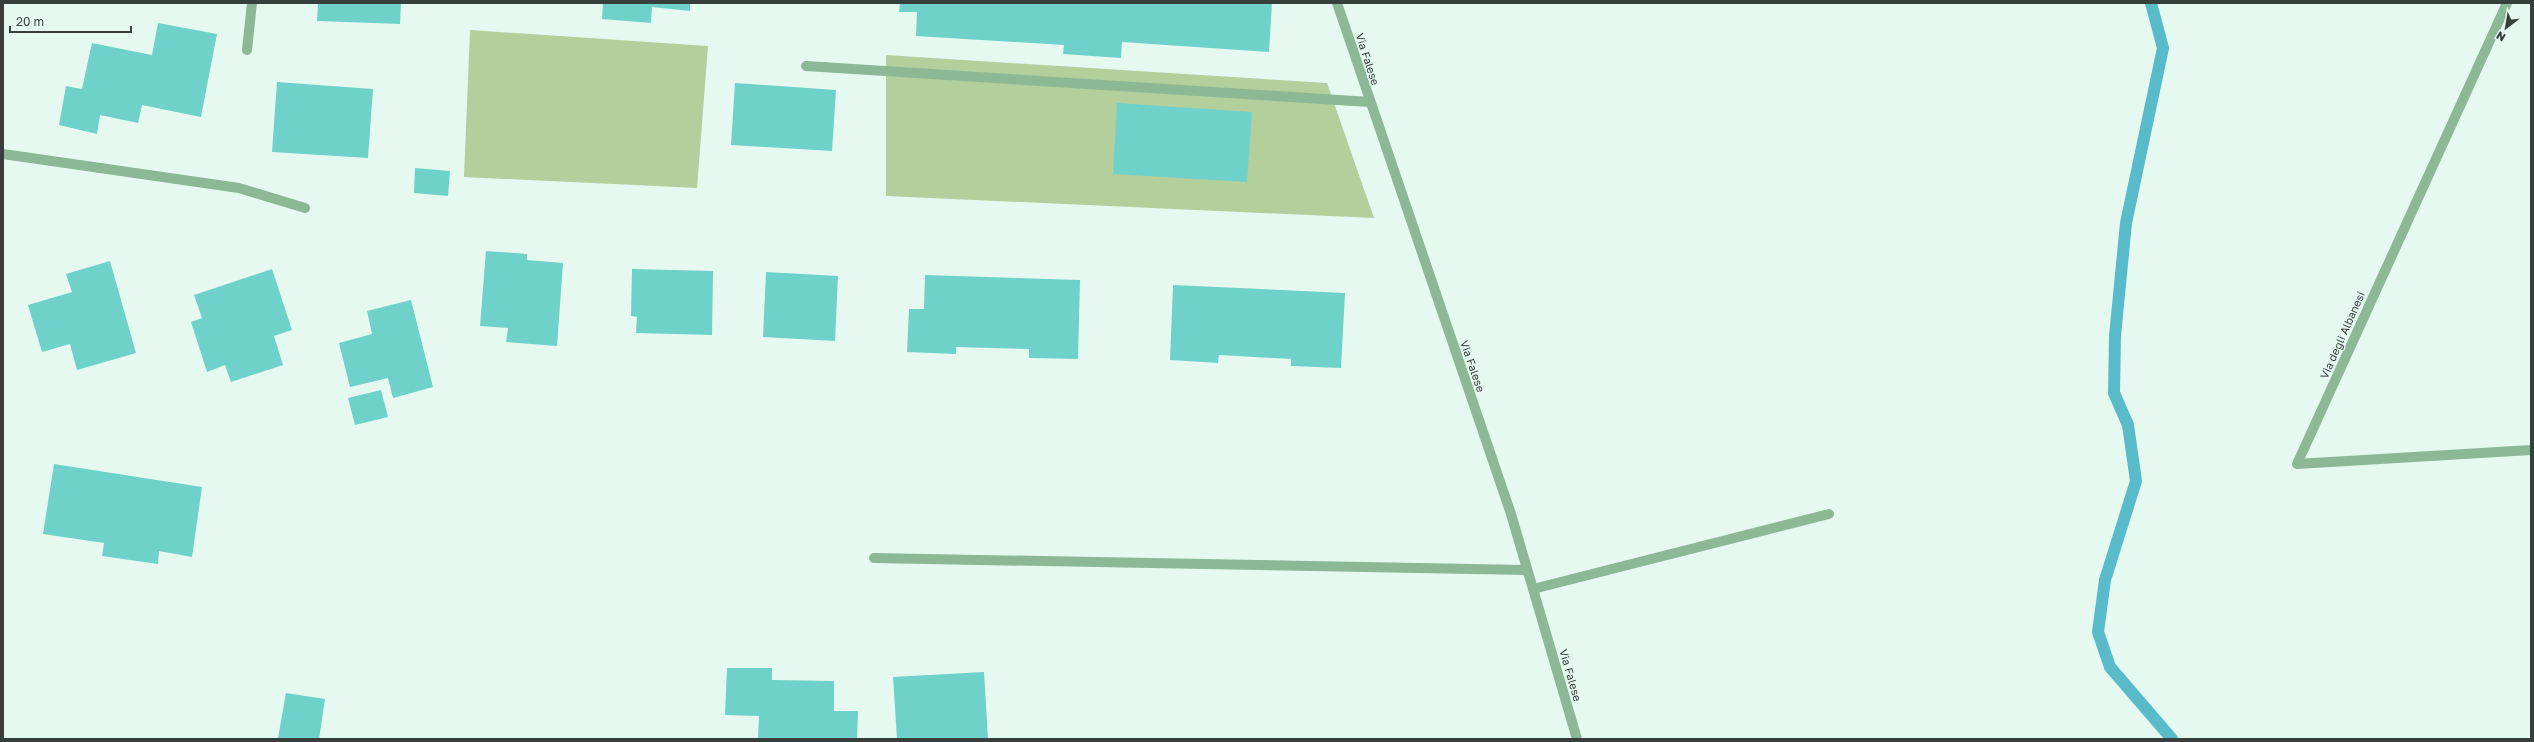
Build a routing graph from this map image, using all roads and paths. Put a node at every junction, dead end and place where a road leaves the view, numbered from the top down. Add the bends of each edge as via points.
1 (252, 3) edge
2 (1337, 3) edge
3 (2507, 3) edge
4 (247, 50) dead end
5 (806, 66) dead end
6 (1370, 102) junction
7 (3, 154) edge
8 (305, 208) dead end
9 (2531, 450) edge
10 (1829, 514) dead end
11 (874, 558) dead end
12 (1527, 570) junction
13 (1533, 589) junction
14 (1577, 739) edge

1 - 4 street
2 - 6 street, Via Falese
3 - 9 street, Via degli Albanesi via 2297,464
5 - 6 street
6 - 12 street, Via Falese via 1511,514
7 - 8 street via 239,188
10 - 13 street
11 - 12 street
12 - 13 street, Via Falese
13 - 14 street, Via Falese

